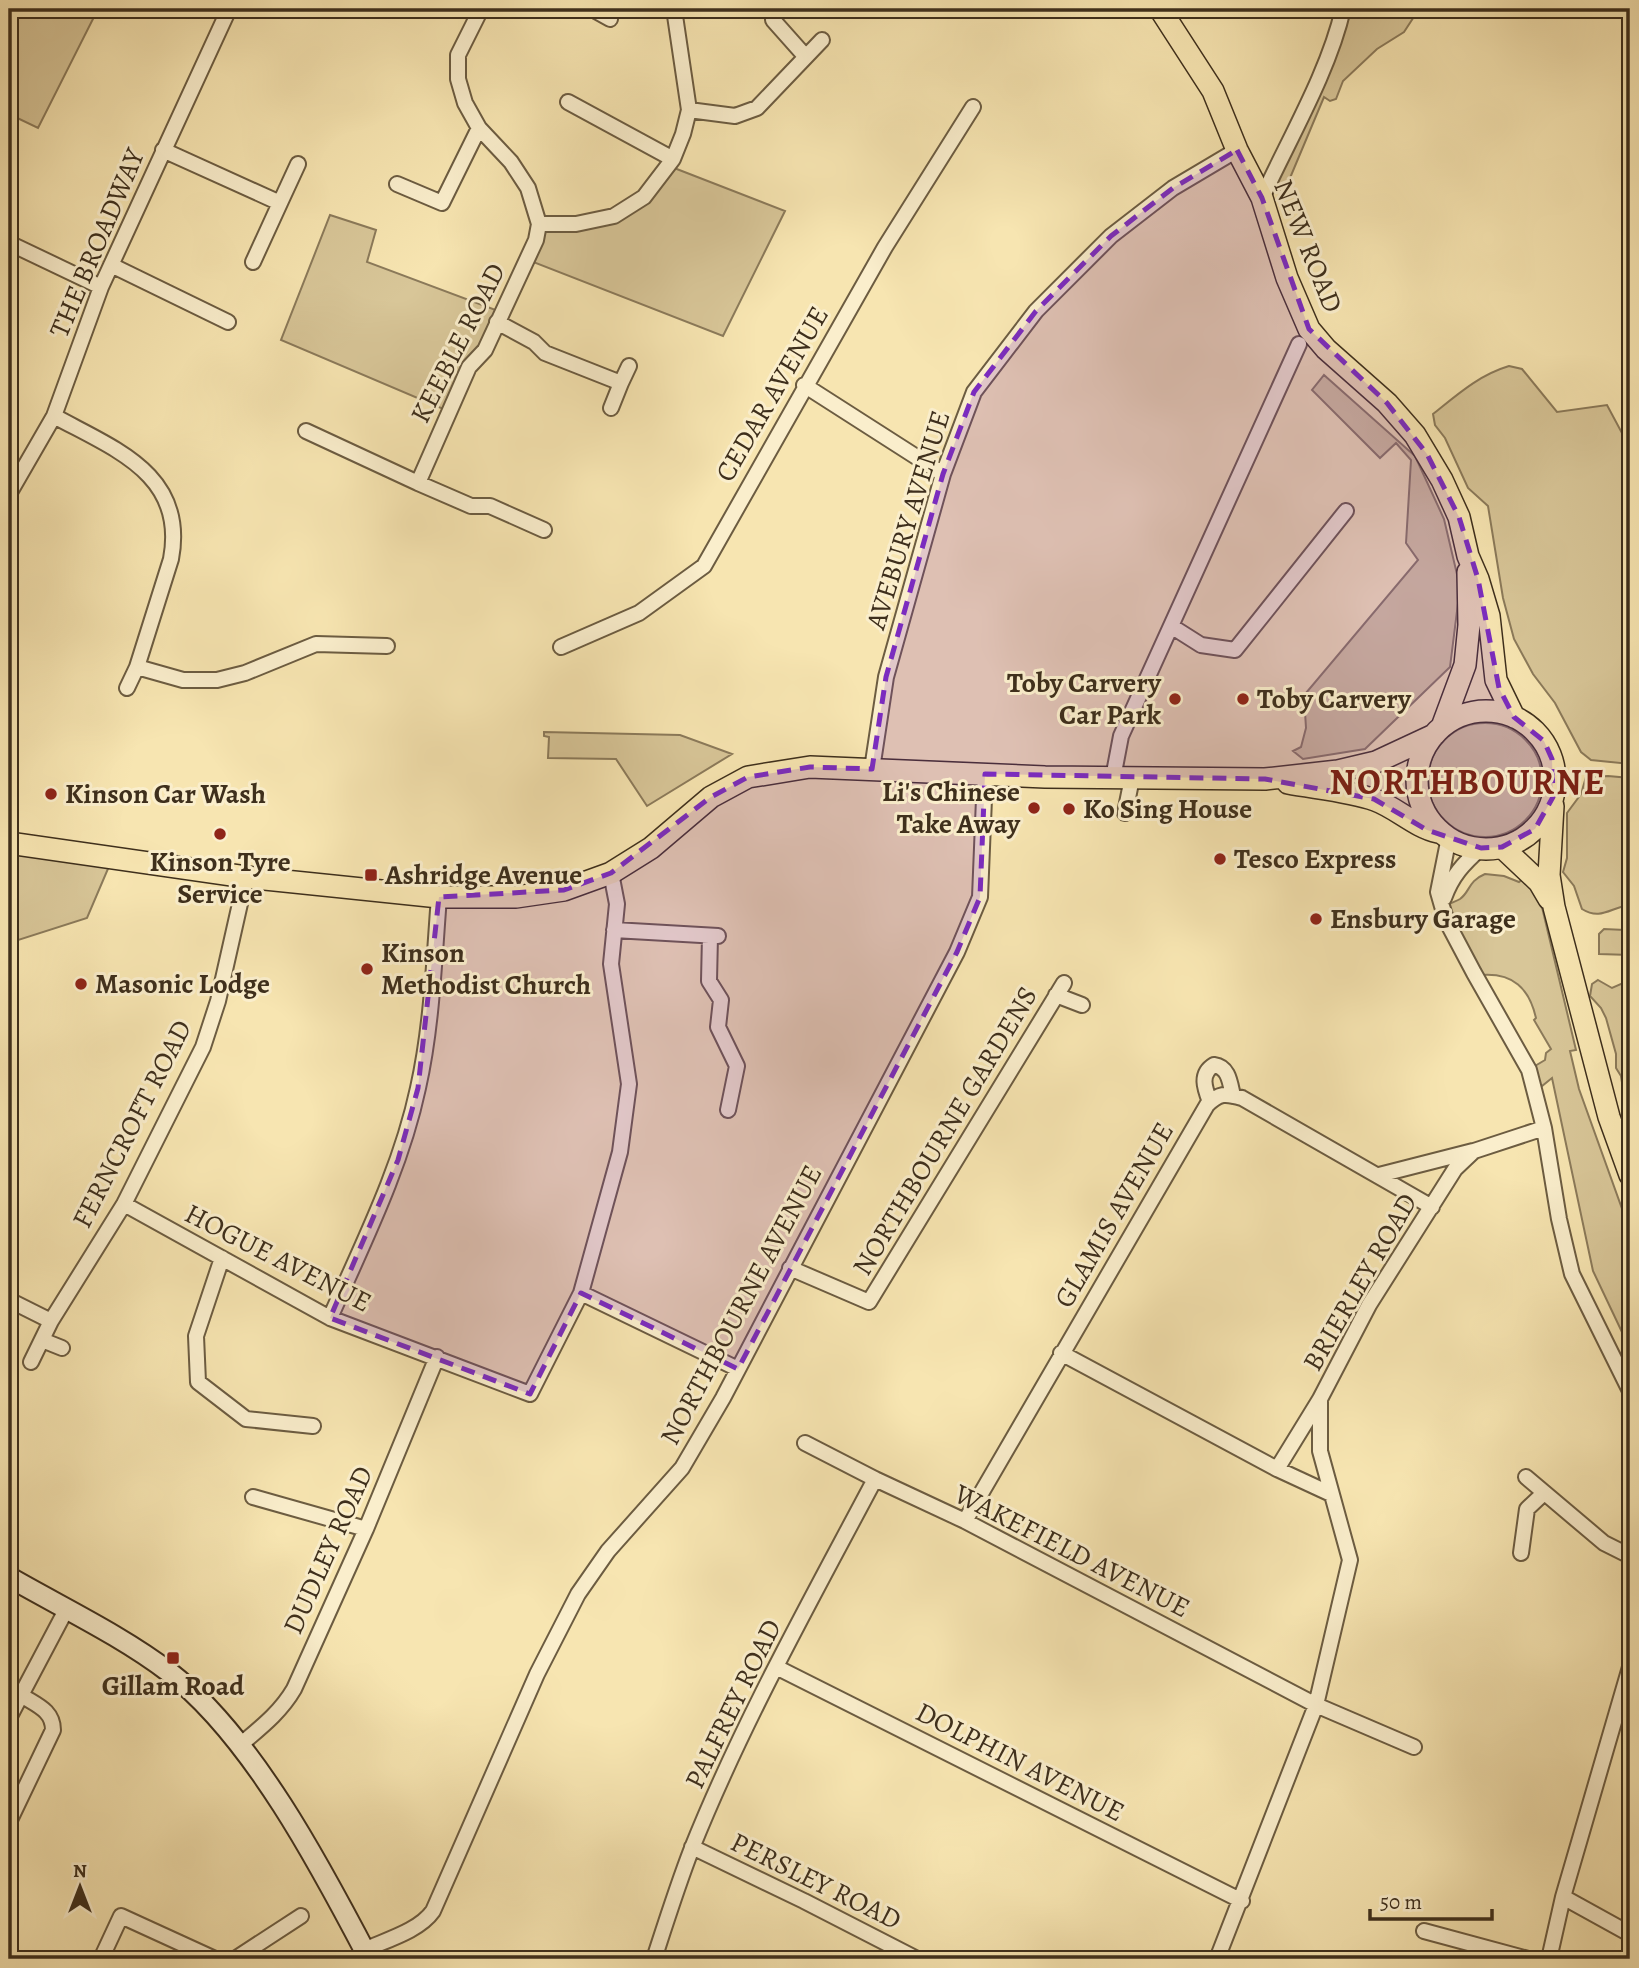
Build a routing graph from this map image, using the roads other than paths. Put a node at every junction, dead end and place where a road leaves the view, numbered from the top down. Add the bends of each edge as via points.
1 (229, 9) edge
2 (481, 9) edge
3 (592, 9) edge
4 (674, 9) edge
5 (1160, 9) edge
6 (1343, 9) edge
7 (610, 19) dead end
8 (773, 20) dead end
9 (822, 40) dead end
10 (805, 56) junction
11 (568, 102) dead end
12 (973, 107) dead end
13 (689, 110) junction
14 (479, 128) junction
15 (163, 150) junction
16 (1237, 150) junction
17 (673, 159) junction
18 (298, 164) dead end
19 (397, 184) dead end
20 (1262, 198) junction
21 (280, 203) junction
22 (539, 224) junction
23 (9, 243) edge
24 (253, 262) dead end
25 (111, 265) junction
26 (101, 287) junction
27 (228, 322) dead end
28 (497, 323) junction
29 (1299, 344) dead end
30 (629, 366) dead end
31 (621, 383) junction
32 (804, 385) junction
33 (611, 408) dead end
34 (54, 416) junction
35 (306, 431) dead end
36 (943, 474) junction
37 (418, 483) junction
38 (9, 494) edge
39 (1346, 511) dead end
40 (544, 530) dead end
41 (1468, 556) junction
42 (1171, 626) junction
43 (387, 646) dead end
44 (561, 647) dead end
45 (137, 667) junction
46 (127, 688) dead end
47 (1514, 717) junction
48 (1438, 731) junction
49 (872, 769) junction
50 (985, 774) junction
51 (1123, 778) junction
52 (1265, 779) junction
53 (1553, 797) junction
54 (1125, 813) dead end
55 (1446, 836) junction
56 (9, 844) edge
57 (1491, 848) junction
58 (611, 873) junction
59 (246, 877) junction
60 (439, 897) junction
61 (1441, 906) junction
62 (1554, 907) junction
63 (614, 930) junction
64 (1082, 1005) dead end
65 (1233, 1096) junction
66 (1210, 1102) junction
67 (728, 1110) dead end
68 (1544, 1128) junction
69 (1474, 1151) junction
70 (1380, 1175) junction
71 (1630, 1175) edge
72 (124, 1204) junction
73 (1432, 1207) junction
74 (222, 1258) junction
75 (790, 1268) junction
76 (581, 1293) junction
77 (9, 1300) edge
78 (330, 1318) junction
79 (51, 1321) junction
80 (42, 1340) junction
81 (62, 1348) dead end
82 (1061, 1353) junction
83 (438, 1357) junction
84 (31, 1362) dead end
85 (738, 1369) junction
86 (1630, 1391) edge
87 (1320, 1399) junction
88 (313, 1426) dead end
89 (805, 1443) dead end
90 (1277, 1469) junction
91 (1526, 1477) dead end
92 (875, 1479) junction
93 (1544, 1493) junction
94 (1331, 1494) junction
95 (253, 1497) dead end
96 (965, 1521) junction
97 (366, 1529) junction
98 (1521, 1553) dead end
99 (1630, 1556) edge
100 (9, 1577) edge
101 (66, 1610) junction
102 (776, 1667) junction
103 (1630, 1667) edge
104 (21, 1695) junction
105 (1316, 1705) junction
106 (9, 1718) edge
107 (240, 1746) junction
108 (1413, 1747) dead end
109 (9, 1822) edge
110 (692, 1847) junction
111 (1563, 1897) junction
112 (1241, 1901) junction
113 (301, 1916) dead end
114 (1424, 1931) dead end
115 (1630, 1934) edge
116 (367, 1955) edge
117 (101, 1959) edge
118 (215, 1959) edge
119 (235, 1959) edge
120 (654, 1959) edge
121 (917, 1959) edge
122 (1217, 1959) edge
123 (1528, 1959) edge
124 (1549, 1959) edge

1 - 15 street, THE BROADWAY
2 - 14 street via 458,55 458,79
3 - 7 street
4 - 13 street
5 - 16 main road, NEW ROAD via 1213,91
6 - 20 street via 1319,75
8 - 10 street
9 - 10 street
10 - 13 street via 757,108 735,116
11 - 17 street
12 - 32 street, CEDAR AVENUE
13 - 17 street
14 - 19 street via 442,203
14 - 22 street via 511,162 527,188
15 - 21 street
15 - 25 street, THE BROADWAY
16 - 20 main road, NEW ROAD
16 - 36 street, AVEBURY AVENUE via 1172,188 1121,228 1036,311 974,392
17 - 22 street via 644,197 614,216 576,224
18 - 21 street
20 - 41 main road, NEW ROAD via 1309,329 1415,435 1459,517
21 - 24 street
22 - 28 street, KEEBLE ROAD via 528,260
23 - 26 street
25 - 26 street, THE BROADWAY
25 - 27 street
26 - 34 street, THE BROADWAY
28 - 31 street via 545,353
28 - 37 street, KEEBLE ROAD via 485,350 469,367
29 - 42 street, NEW ROAD
30 - 31 street
31 - 33 street
32 - 36 street
32 - 44 street, CEDAR AVENUE via 704,566 639,613
34 - 38 street, THE BROADWAY
34 - 45 street via 147,471 170,513 175,541
35 - 37 street
36 - 49 street, AVEBURY AVENUE via 886,677
37 - 40 street via 471,506 490,506
39 - 42 street via 1235,650 1201,645
41 - 47 main road, NEW ROAD via 1489,616 1496,680
41 - 48 main road, NEW ROAD via 1465,665
42 - 51 street, NEW ROAD via 1121,736
43 - 45 street via 316,644 217,680 183,680
45 - 46 street
47 - 48 main road via 1477,712
47 - 53 main road via 1531,727 1552,759
48 - 52 main road via 1376,762
48 - 55 main road via 1420,763 1419,794 1433,823
49 - 50 main road
49 - 58 main road via 810,767 748,777 711,797 651,848
50 - 51 main road
50 - 75 street, NORTHBOURNE AVENUE via 981,897 957,952
51 - 52 main road
51 - 54 street, NEW ROAD
52 - 55 main road via 1374,799
53 - 57 main road via 1535,829 1520,840
53 - 62 main road via 1549,875
55 - 57 main road via 1469,846
55 - 61 street via 1438,892
56 - 59 main road
57 - 61 street via 1460,867
57 - 62 main road via 1539,882
58 - 60 main road via 564,890 516,897
58 - 63 street via 617,904
59 - 60 main road
59 - 72 street, FERNCROFT ROAD via 207,1035
60 - 78 street via 418,1088 397,1160
61 - 68 street via 1529,1070
62 - 71 main road via 1609,1117
63 - 67 street via 715,936 709,981 721,1000 718,1027 737,1066
63 - 76 street via 611,964 629,1084 620,1152
64 - 75 street, NORTHBOURNE GARDENS via 1060,989 869,1302
65 - 66 street via 1216,1096
65 - 66 street via 1227,1073 1214,1065 1204,1077
65 - 70 street
66 - 82 street, GLAMIS AVENUE
68 - 69 street, BRIERLEY ROAD
68 - 86 street via 1572,1274
69 - 70 street
69 - 73 street, BRIERLEY ROAD via 1454,1170
70 - 73 street
72 - 74 street, HOGUE AVENUE
72 - 79 street, FERNCROFT ROAD
73 - 87 street, BRIERLEY ROAD via 1369,1305
74 - 78 street, HOGUE AVENUE
74 - 88 street via 196,1336 198,1382 246,1419
75 - 85 street, NORTHBOURNE AVENUE
76 - 83 street, HOGUE AVENUE via 530,1394
76 - 85 street
77 - 79 street
78 - 83 street, HOGUE AVENUE
79 - 80 street, FERNCROFT ROAD
80 - 81 street
80 - 84 street, FERNCROFT ROAD
82 - 90 street
82 - 96 street, GLAMIS AVENUE
83 - 97 street, DUDLEY ROAD
85 - 116 street, NORTHBOURNE AVENUE via 682,1468 608,1551 578,1594 532,1685 429,1918
87 - 90 street
87 - 94 street, BRIERLEY ROAD via 1320,1451
89 - 92 street, WAKEFIELD AVENUE
90 - 94 street
91 - 93 street
92 - 96 street, WAKEFIELD AVENUE
92 - 102 street, PALFREY ROAD
93 - 98 street via 1527,1509
93 - 99 street via 1604,1543
94 - 105 street, BRIERLEY ROAD via 1350,1560
95 - 97 street
96 - 105 street, WAKEFIELD AVENUE
97 - 107 street, DUDLEY ROAD via 286,1703
100 - 101 street
101 - 104 street
101 - 107 street via 171,1674 208,1706
102 - 110 street, PALFREY ROAD
102 - 112 street, DOLPHIN AVENUE
103 - 111 street
104 - 106 street
104 - 109 street via 46,1710 54,1730
105 - 108 street, WAKEFIELD AVENUE
105 - 112 street, BRIERLEY ROAD
107 - 116 street via 307,1848
110 - 120 street, PALFREY ROAD
110 - 121 street, PERSLEY ROAD
111 - 115 street
111 - 124 street
112 - 122 street, BRIERLEY ROAD
113 - 119 street
114 - 123 street
117 - 118 street via 121,1916

